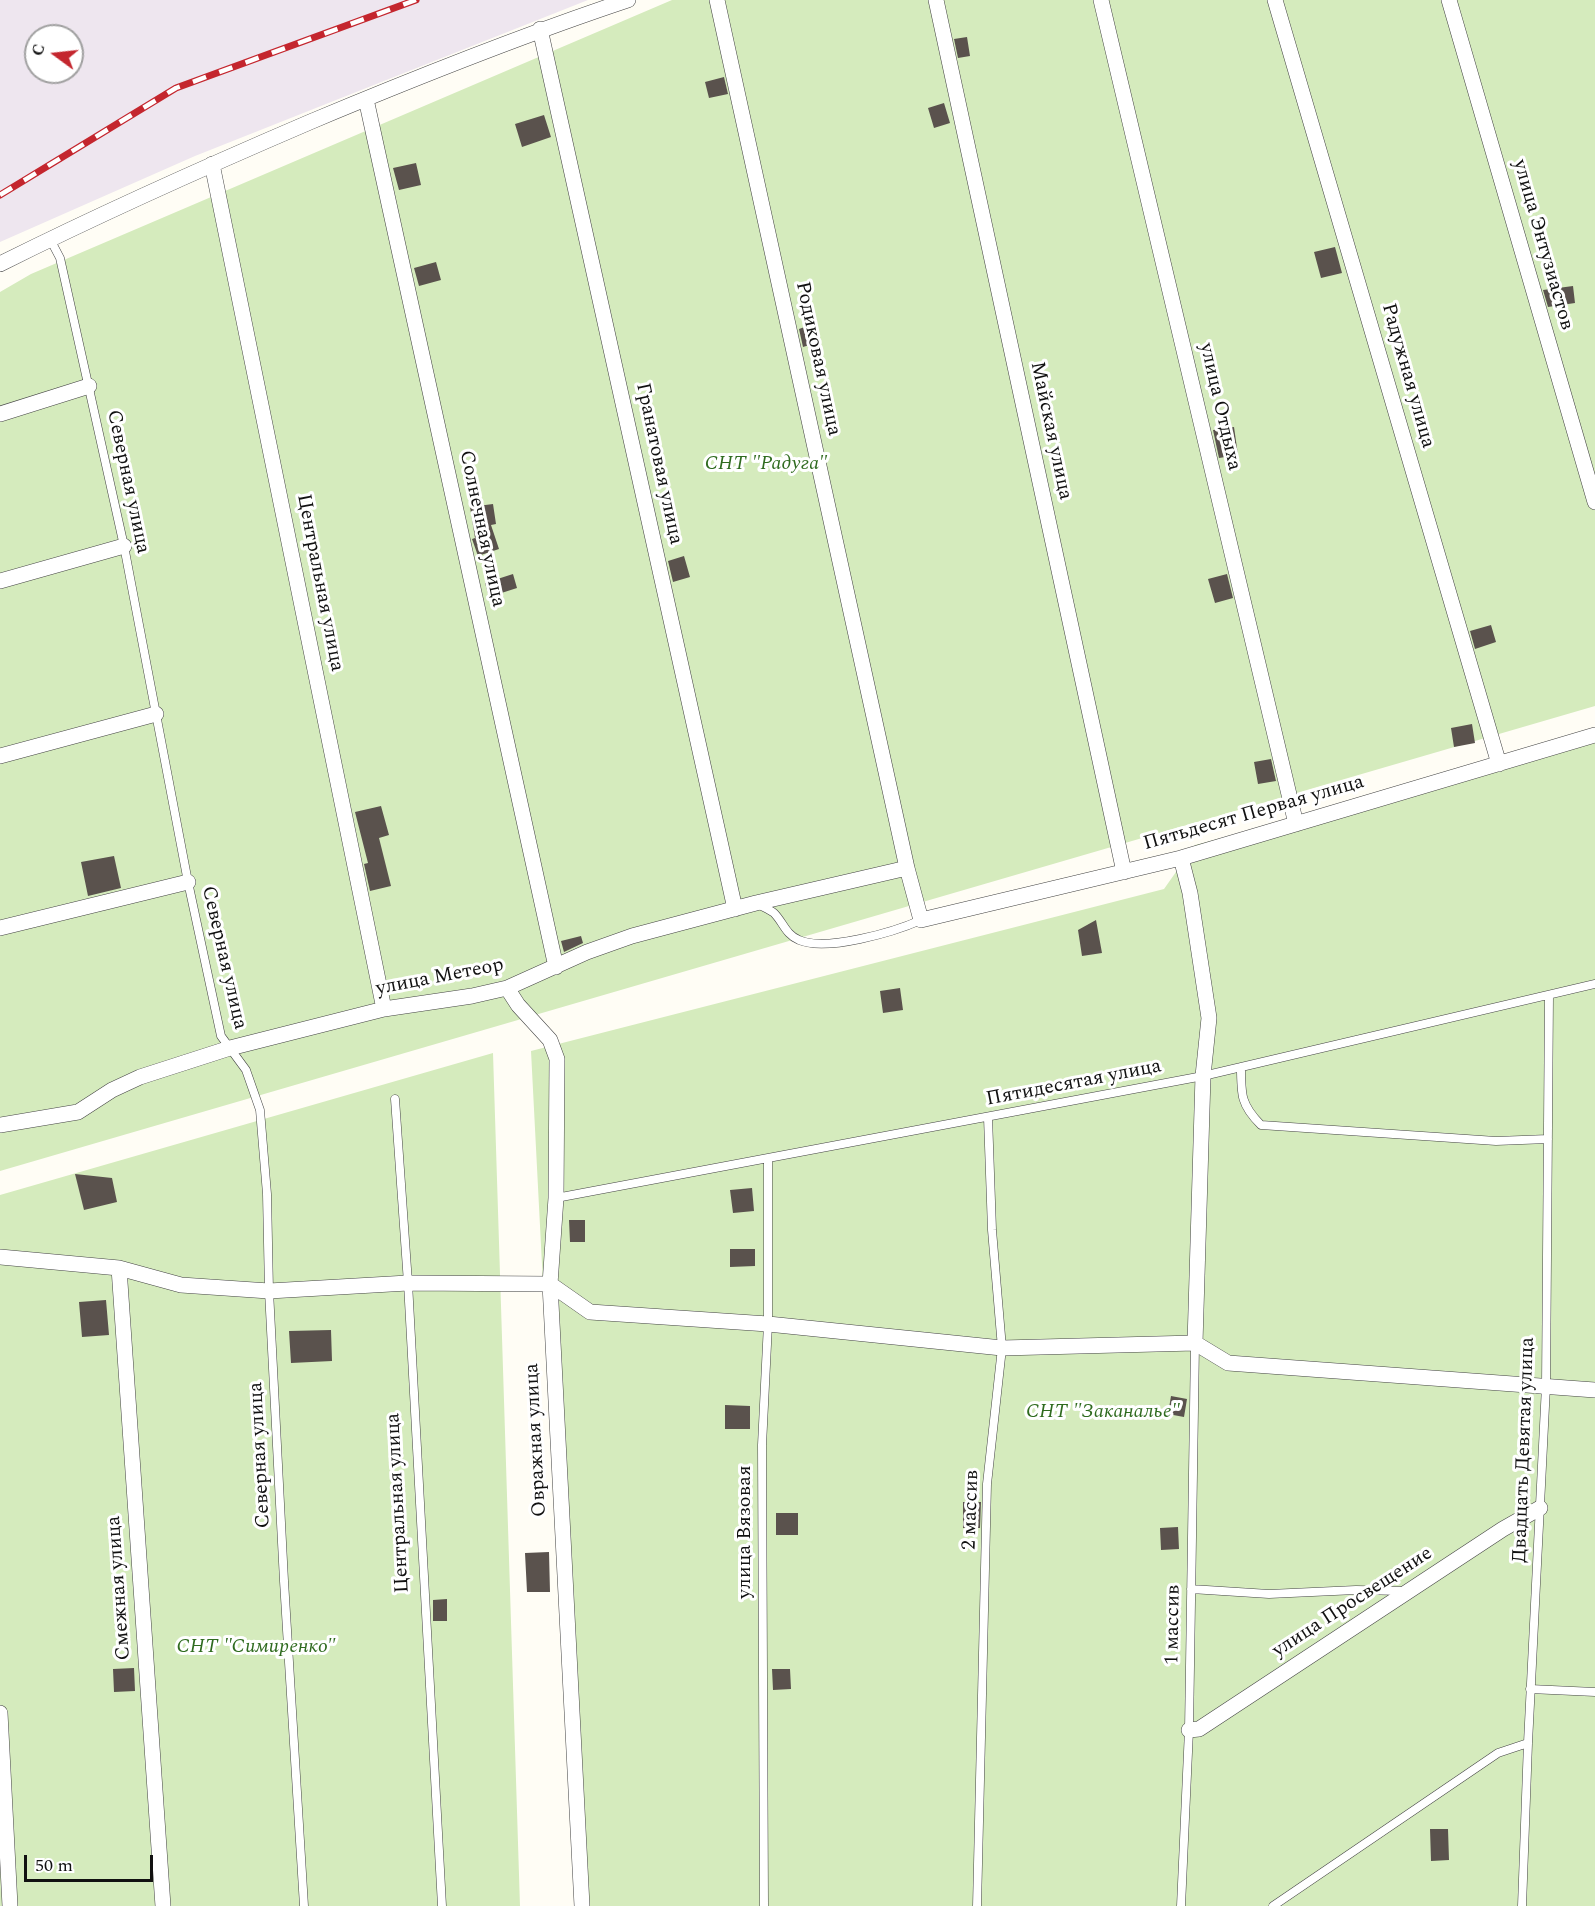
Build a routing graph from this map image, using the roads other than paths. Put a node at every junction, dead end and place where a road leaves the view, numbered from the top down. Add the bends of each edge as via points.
1 (628, 0) edge
2 (717, 0) edge
3 (936, 0) edge
4 (1101, 0) edge
5 (1275, 0) edge
6 (1449, 0) edge
7 (540, 29) junction
8 (366, 99) junction
9 (212, 164) junction
10 (50, 239) junction
11 (0, 264) edge
12 (89, 386) junction
13 (0, 414) edge
14 (1595, 502) edge
15 (124, 546) junction
16 (0, 580) edge
17 (156, 714) junction
18 (1595, 735) edge
19 (0, 756) edge
20 (1499, 764) junction
21 (1296, 824) junction
22 (1181, 858) junction
23 (907, 868) junction
24 (1124, 872) junction
25 (188, 882) junction
26 (756, 903) junction
27 (735, 909) junction
28 (921, 920) junction
29 (0, 928) edge
30 (556, 967) junction
31 (1595, 984) edge
32 (507, 988) junction
33 (1549, 995) junction
34 (384, 1009) junction
35 (230, 1048) junction
36 (1241, 1067) junction
37 (1203, 1076) junction
38 (395, 1099) dead end
39 (988, 1117) junction
40 (0, 1125) edge
41 (1548, 1139) junction
42 (768, 1159) junction
43 (555, 1198) junction
44 (0, 1257) edge
45 (119, 1268) junction
46 (408, 1283) junction
47 (550, 1284) junction
48 (269, 1291) junction
49 (768, 1324) junction
50 (1195, 1343) junction
51 (1002, 1348) junction
52 (1546, 1386) junction
53 (1595, 1390) edge
54 (1540, 1508) junction
55 (1191, 1589) junction
56 (1410, 1591) junction
57 (1530, 1689) junction
58 (1595, 1692) edge
59 (0, 1713) edge
60 (1189, 1730) junction
61 (1528, 1743) junction
62 (10, 1906) edge
63 (163, 1906) edge
64 (304, 1906) edge
65 (442, 1906) edge
66 (582, 1906) edge
67 (764, 1906) edge
68 (977, 1906) edge
69 (1181, 1906) edge
70 (1273, 1906) edge
71 (1522, 1906) edge

1 - 7 street
2 - 23 street, Родиковая улица
3 - 24 street, Майская улица
4 - 21 street, улица Отдыха
5 - 20 street, Радужная улица
6 - 14 street, улица Энтузиастов
7 - 8 street
7 - 27 street, Гранатовая улица
8 - 9 street
8 - 30 street, Солнечная улица
9 - 10 street
9 - 34 street, Центральная улица
10 - 11 street
10 - 12 lane, Северная улица via 60,258
12 - 13 street
12 - 15 lane, Северная улица
15 - 16 street
15 - 17 lane, Северная улица
17 - 19 street
17 - 25 lane, Северная улица
18 - 20 street, Пятьдесят Первая улица
20 - 21 street, Пятьдесят Первая улица
21 - 22 street, Пятьдесят Первая улица
22 - 24 street, Пятьдесят Первая улица
22 - 37 street via 1209,1018
23 - 26 street, улица Метеор
23 - 28 street
24 - 28 street, Пятьдесят Первая улица
25 - 29 street
25 - 35 lane, Северная улица via 221,1036
26 - 27 street, улица Метеор
26 - 28 lane via 773,913 786,931 799,940 817,943 852,941
27 - 30 street, улица Метеор via 632,936
30 - 32 street, улица Метеор
31 - 33 lane, Пятидесятая улица
32 - 34 street, улица Метеор
32 - 43 street, Овражная улица via 550,1040 557,1059
33 - 36 lane, Пятидесятая улица
33 - 41 lane, Двадцать Девятая улица
34 - 35 street, улица Метеор
35 - 40 street, улица Метеор via 140,1077 78,1112
35 - 48 lane, Северная улица via 246,1070 260,1110
36 - 37 lane, Пятидесятая улица
36 - 41 lane via 1241,1091 1248,1112 1261,1125 1496,1140
37 - 39 lane, Пятидесятая улица
37 - 50 street
38 - 46 lane, Центральная улица
39 - 42 lane, Пятидесятая улица
39 - 51 lane, 2 массив
41 - 52 lane, Двадцать Девятая улица
42 - 43 lane, Пятидесятая улица
42 - 49 lane, улица Вязовая
43 - 47 street, Овражная улица
44 - 45 street
45 - 48 street via 181,1285
45 - 63 street, Смежная улица
46 - 47 street
46 - 48 street
46 - 65 lane, Центральная улица
47 - 49 street via 590,1312
47 - 66 street, Овражная улица
48 - 64 lane, Северная улица
49 - 51 street
49 - 67 lane, улица Вязовая via 762,1445
50 - 51 street
50 - 52 street via 1228,1363
50 - 55 lane, 1 массив
51 - 68 lane, 2 массив via 987,1484
52 - 53 street
52 - 54 lane, Двадцать Девятая улица
54 - 56 street, улица Просвещение
54 - 57 lane, Двадцать Девятая улица
55 - 56 lane via 1269,1594
55 - 60 lane, 1 массив
56 - 60 street, улица Просвещение via 1199,1729
57 - 58 lane
57 - 61 lane, Двадцать Девятая улица
59 - 62 street
60 - 69 lane, 1 массив
61 - 70 lane via 1498,1753
61 - 71 lane, Двадцать Девятая улица

